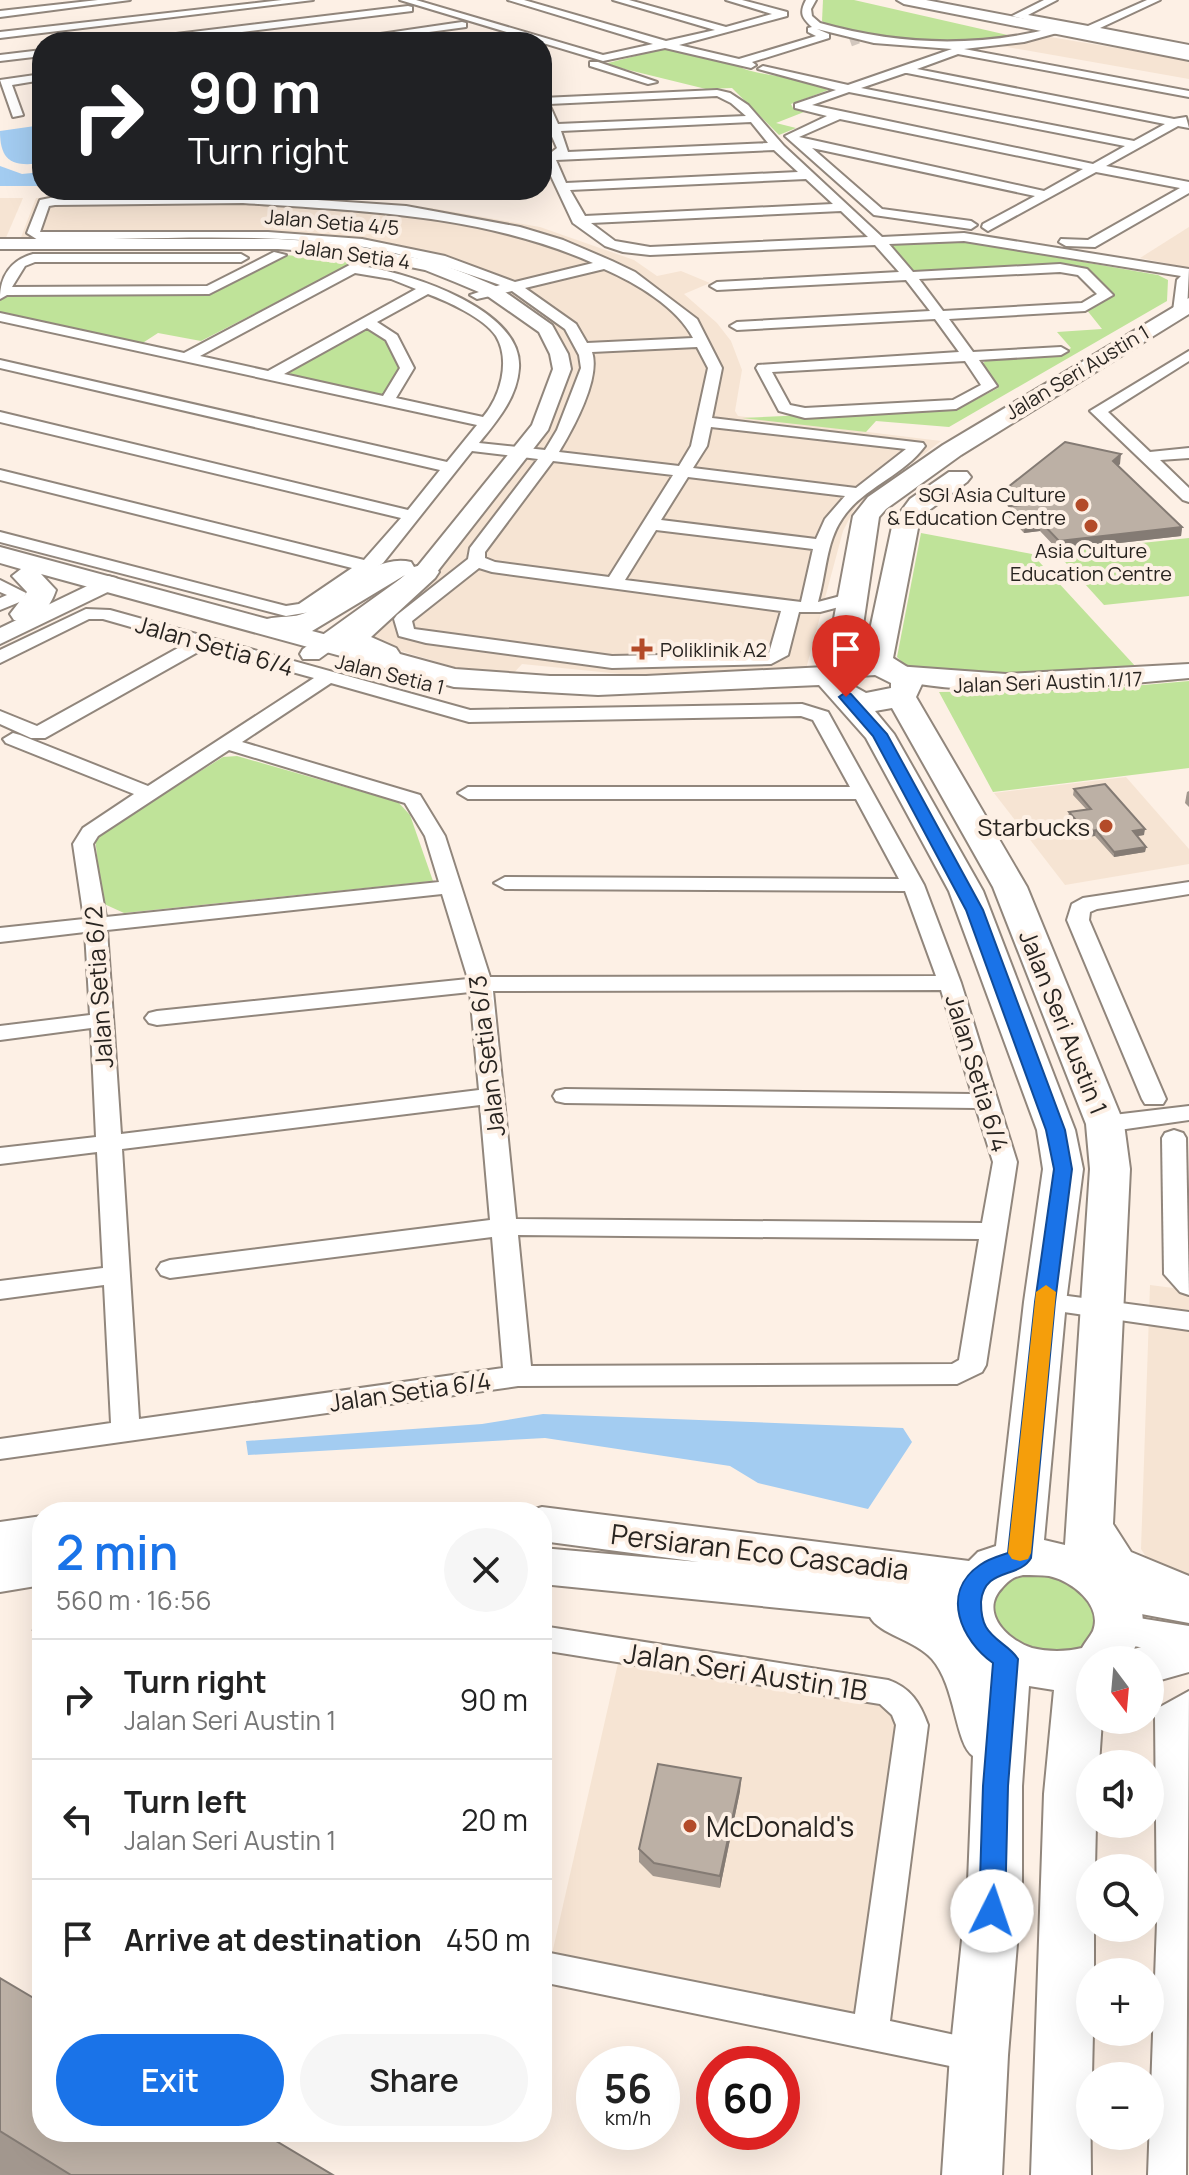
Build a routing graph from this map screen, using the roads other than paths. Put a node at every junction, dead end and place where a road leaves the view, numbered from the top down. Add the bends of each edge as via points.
1 (36, 0) edge
2 (125, 0) edge
3 (308, 0) edge
4 (380, 0) edge
5 (513, 0) edge
6 (618, 0) edge
7 (731, 0) edge
8 (811, 0) edge
9 (904, 0) edge
10 (1052, 0) edge
11 (1155, 0) edge
12 (0, 1) edge
13 (83, 2) edge
14 (406, 4) edge
15 (0, 14) edge
16 (763, 19) junction
17 (109, 23) junction
18 (462, 25) junction
19 (792, 25) dead end
20 (806, 29) dead end
21 (727, 30) junction
22 (1053, 31) junction
23 (121, 32) edge
24 (206, 32) edge
25 (408, 32) edge
26 (485, 32) edge
27 (508, 32) edge
28 (1082, 32) junction
29 (1189, 32) edge
30 (0, 35) edge
31 (1036, 36) junction
32 (852, 38) junction
33 (552, 44) edge
34 (1163, 44) junction
35 (669, 45) junction
36 (1189, 48) edge
37 (552, 52) edge
38 (32, 54) edge
39 (1189, 55) edge
40 (0, 58) edge
41 (1189, 63) edge
42 (756, 65) junction
43 (905, 69) junction
44 (32, 78) edge
45 (3, 82) edge
46 (552, 87) edge
47 (849, 88) junction
48 (1189, 94) edge
49 (552, 101) edge
50 (1189, 114) edge
51 (17, 115) dead end
52 (836, 116) junction
53 (752, 119) junction
54 (552, 124) edge
55 (1182, 124) edge
56 (554, 128) junction
57 (796, 142) junction
58 (1137, 145) junction
59 (777, 146) junction
60 (554, 156) joint
61 (552, 165) edge
62 (1095, 169) junction
63 (809, 175) junction
64 (562, 187) junction
65 (1189, 187) edge
66 (1043, 197) junction
67 (178, 200) edge
68 (243, 200) edge
69 (258, 200) edge
70 (843, 207) junction
71 (441, 217) junction
72 (578, 220) junction
73 (988, 227) junction
74 (406, 240) junction
75 (879, 241) junction
76 (0, 244) edge
77 (232, 247) junction
78 (0, 251) edge
79 (279, 255) dead end
80 (607, 264) junction
81 (361, 265) junction
82 (1189, 274) edge
83 (906, 276) junction
84 (514, 286) junction
85 (717, 286) dead end
86 (428, 288) junction
87 (1, 293) edge
88 (485, 293) junction
89 (937, 315) junction
90 (1186, 315) edge
91 (0, 317) edge
92 (367, 322) junction
93 (737, 326) dead end
94 (701, 342) junction
95 (583, 348) junction
96 (1061, 351) dead end
97 (968, 357) junction
98 (185, 358) junction
99 (1185, 361) edge
100 (0, 364) edge
101 (270, 376) junction
102 (387, 401) junction
103 (0, 417) edge
104 (706, 422) junction
105 (488, 423) junction
106 (469, 446) junction
107 (510, 451) junction
108 (1189, 453) edge
109 (549, 456) junction
110 (1146, 457) junction
111 (452, 468) junction
112 (1189, 471) edge
113 (682, 472) junction
114 (1164, 474) junction
115 (0, 475) edge
116 (861, 493) junction
117 (1189, 497) edge
118 (413, 516) junction
119 (649, 524) junction
120 (0, 537) edge
121 (823, 545) junction
122 (0, 555) edge
123 (477, 561) junction
124 (366, 566) junction
125 (413, 570) junction
126 (9, 577) edge
127 (614, 584) junction
128 (92, 592) junction
129 (852, 598) junction
130 (173, 600) junction
131 (805, 607) junction
132 (8, 615) edge
133 (0, 637) edge
134 (202, 642) junction
135 (311, 652) junction
136 (0, 657) edge
137 (621, 662) junction
138 (1189, 674) edge
139 (454, 678) junction
140 (898, 682) junction
141 (511, 683) junction
142 (841, 688) junction
143 (0, 717) edge
144 (0, 734) edge
145 (226, 743) junction
146 (148, 793) junction
147 (468, 793) dead end
148 (865, 793) junction
149 (505, 883) dead end
150 (913, 885) junction
151 (452, 887) junction
152 (1189, 888) edge
153 (96, 925) junction
154 (0, 935) edge
155 (950, 983) junction
156 (481, 984) junction
157 (157, 1018) dead end
158 (102, 1020) junction
159 (0, 1033) edge
160 (491, 1096) junction
161 (565, 1096) dead end
162 (1154, 1099) dead end
163 (986, 1101) junction
164 (1189, 1113) edge
165 (1105, 1124) junction
166 (1174, 1138) dead end
167 (109, 1143) junction
168 (0, 1156) edge
169 (504, 1227) junction
170 (994, 1231) junction
171 (170, 1269) dead end
172 (117, 1275) junction
173 (1189, 1286) edge
174 (0, 1290) edge
175 (1045, 1302) junction
176 (1102, 1311) junction
177 (1189, 1321) edge
178 (518, 1376) junction
179 (126, 1431) junction
180 (0, 1449) edge
181 (552, 1525) edge
182 (32, 1535) edge
183 (1021, 1537) junction
184 (0, 1540) edge
185 (552, 1567) edge
186 (32, 1569) edge
187 (909, 1570) junction
188 (0, 1574) edge
189 (784, 1588) junction
190 (973, 1596) junction
191 (1189, 1596) edge
192 (1189, 1608) edge
193 (1104, 1622) edge
194 (552, 1640) edge
195 (1189, 1641) edge
196 (1189, 1653) edge
197 (1006, 1659) junction
198 (1189, 1704) edge
199 (1092, 1734) edge
200 (996, 1786) junction
201 (1070, 1794) junction
202 (1182, 1924) edge
203 (552, 1969) edge
204 (870, 2032) junction
205 (979, 2055) junction
206 (972, 2175) edge
207 (1061, 2175) edge
208 (1167, 2175) edge

1 - 12 street
2 - 13 street
3 - 17 street
4 - 14 street
5 - 35 street
6 - 21 street
7 - 16 street via 783,14
8 - 32 street via 806,9 811,21
9 - 22 main road
10 - 28 street via 1017,15
11 - 28 street
13 - 15 street
13 - 17 street
14 - 18 street
14 - 24 street
14 - 27 street
16 - 19 street
16 - 21 street
17 - 23 street
17 - 30 street
18 - 25 street
18 - 26 street
20 - 42 street via 825,36
21 - 35 street
22 - 28 main road
22 - 31 street
28 - 34 street
28 - 39 main road
29 - 34 street
31 - 32 street via 931,46
31 - 41 street
32 - 42 street
33 - 35 street via 603,58
34 - 36 street
35 - 42 street
37 - 46 street via 652,82
38 - 40 street
42 - 47 street
43 - 47 street
43 - 48 street via 957,51
43 - 55 street
44 - 45 street
45 - 51 street
47 - 52 street via 799,104
47 - 58 street
49 - 53 street via 717,93 732,97
50 - 55 street
52 - 57 street via 791,134
52 - 62 street
53 - 56 street
53 - 59 street
54 - 56 street
55 - 58 street
56 - 60 street via 563,148
57 - 66 street via 932,170 955,189
57 - 73 street via 878,212
58 - 62 street
59 - 60 street
59 - 63 street
61 - 64 street
62 - 65 street
62 - 66 street
63 - 64 street
63 - 70 street
64 - 72 street
65 - 73 street via 1083,244
66 - 73 street
67 - 77 street, Jalan Setia 4/5 via 44,203 33,233
68 - 77 street
69 - 71 street
70 - 72 street
70 - 75 street
71 - 74 street
71 - 80 street via 515,230
72 - 75 street via 593,237 634,251
74 - 77 street, Jalan Setia 4/5
74 - 84 street, Jalan Setia 4/5
75 - 82 street via 984,238
75 - 83 street
76 - 77 street, Jalan Setia 4
77 - 78 street, Jalan Setia 4
77 - 81 street, Jalan Setia 4 via 301,252
77 - 87 street via 24,260
77 - 88 street, Jalan Setia 4 via 314,246 380,255 429,266
79 - 87 street via 204,291
80 - 84 street
80 - 94 street via 690,319
81 - 86 street
81 - 88 street, Jalan Setia 4 via 412,270
81 - 98 street
82 - 90 street via 1184,280
83 - 85 street
83 - 89 street
83 - 89 street via 1068,268 1082,272 1106,295 1085,307
84 - 88 street
84 - 95 street, Jalan Setia 4/5 via 571,327
86 - 92 street
86 - 105 street via 461,302 502,334 512,367 499,408
88 - 107 street, Jalan Setia 4 via 522,329 540,362
88 - 107 street, Jalan Setia 4 via 546,329 562,369 541,426
89 - 93 street
89 - 97 street
90 - 129 main road, Jalan Seri Austin 1 via 952,450 877,503 862,525
90 - 140 main road, Jalan Seri Austin 1 via 919,505 906,522 878,656
91 - 98 street
92 - 101 street
92 - 102 street via 392,338 407,368
94 - 95 street
94 - 104 street via 715,368
95 - 109 street via 588,368 583,386
96 - 97 street
97 - 97 street via 953,357 763,368 784,408 805,413 964,402 990,386
98 - 101 street
99 - 110 street via 1098,411
100 - 111 street
101 - 102 street
102 - 105 street
103 - 118 street
104 - 113 street via 699,446
104 - 116 street via 917,446
105 - 106 street
106 - 107 street
106 - 111 street
107 - 109 street
107 - 125 street, Jalan Setia 4
108 - 110 street
109 - 113 street
109 - 123 street via 476,552
110 - 114 street
111 - 118 street
112 - 114 street
113 - 116 street
113 - 119 street
114 - 117 street
115 - 124 street
116 - 121 street via 834,518
118 - 124 street
119 - 121 street
119 - 127 street
120 - 124 street via 277,610 304,608
121 - 131 street
122 - 128 main road, Jalan Setia 1
123 - 127 street
123 - 137 street via 403,619 405,632
125 - 130 main road via 390,570 309,623 285,626
125 - 135 street, Jalan Setia 4
125 - 139 main road via 357,632 356,641
126 - 128 main road, Jalan Setia 1
126 - 132 main road via 42,590 39,599
127 - 131 street
128 - 130 main road, Jalan Setia 1
128 - 132 street
128 - 133 street
128 - 134 street, Jalan Setia 6/4 via 104,614
128 - 135 main road, Jalan Setia 1
128 - 136 street via 86,614
129 - 131 street
129 - 142 main road, Jalan Seri Austin 1
130 - 135 main road, Jalan Setia 1
131 - 137 street via 777,657
134 - 135 street, Jalan Setia 6/4
134 - 143 street via 38,734
135 - 139 main road, Jalan Setia 1
135 - 142 main road, Jalan Setia 1 via 436,688 493,694
135 - 145 street, Jalan Setia 6/2
135 - 148 street, Jalan Setia 6/4 via 469,716 802,710 821,716
137 - 141 street via 616,672 601,677
138 - 140 street, Jalan Seri Austin 1/17 via 1087,684
139 - 141 main road, Jalan Setia 1
140 - 142 main road via 869,701
140 - 165 main road, Jalan Seri Austin 1 via 1010,887
141 - 142 main road, Jalan Setia 1
142 - 175 main road, Jalan Seri Austin 1 via 879,734 966,891 1056,1130 1063,1169
144 - 146 street
145 - 146 street, Jalan Setia 6/2
145 - 151 street, Jalan Setia 6/3 via 413,799 435,836
146 - 153 street, Jalan Setia 6/2 via 90,832 83,844
147 - 148 street
148 - 150 street, Jalan Setia 6/4
149 - 150 street
150 - 155 street, Jalan Setia 6/4
151 - 153 street
151 - 156 street, Jalan Setia 6/3
152 - 162 street via 1091,903 1080,909 1078,920
153 - 154 street
153 - 158 street, Jalan Setia 6/2
155 - 156 street
155 - 163 street, Jalan Setia 6/4
156 - 157 street
156 - 160 street, Jalan Setia 6/3
158 - 159 street
158 - 167 street, Jalan Setia 6/2
160 - 167 street
160 - 169 street, Jalan Setia 6/3
161 - 163 street
163 - 170 street, Jalan Setia 6/4 via 1005,1162
164 - 165 street
165 - 176 main road, Jalan Seri Austin 1 via 1110,1169
166 - 173 street via 1177,1274
167 - 168 street
167 - 172 street, Jalan Setia 6/2
169 - 170 street
169 - 171 street
169 - 178 street, Jalan Setia 6/3
170 - 178 street, Jalan Setia 6/4 via 972,1365 957,1374
172 - 174 street
172 - 179 street, Jalan Setia 6/2
175 - 176 street
175 - 183 main road, Jalan Seri Austin 1
176 - 177 street
176 - 193 main road, Jalan Seri Austin 1
178 - 179 street, Jalan Setia 6/4
179 - 180 street, Jalan Setia 6/4
181 - 187 main road, Persiaran Eco Cascadia
182 - 184 main road
183 - 187 main road via 984,1553
183 - 190 main road
183 - 193 main road via 1054,1559
185 - 189 main road, Persiaran Eco Cascadia
186 - 188 main road
187 - 190 main road, Persiaran Eco Cascadia
189 - 190 main road, Persiaran Eco Cascadia
189 - 200 main road via 930,1627 963,1662 982,1705
190 - 197 main road via 981,1638
191 - 193 main road via 1114,1565
192 - 193 street
193 - 195 street
193 - 196 main road
193 - 197 main road via 1043,1671
193 - 201 main road, Jalan Seri Austin 1
194 - 204 street, Jalan Seri Austin 1B via 888,1693 906,1708 912,1725
197 - 200 main road
198 - 202 street via 1171,1716
199 - 201 main road
200 - 205 main road via 995,1882
201 - 207 main road, Jalan Seri Austin 1
202 - 208 street
203 - 204 street
204 - 205 street
205 - 206 main road

